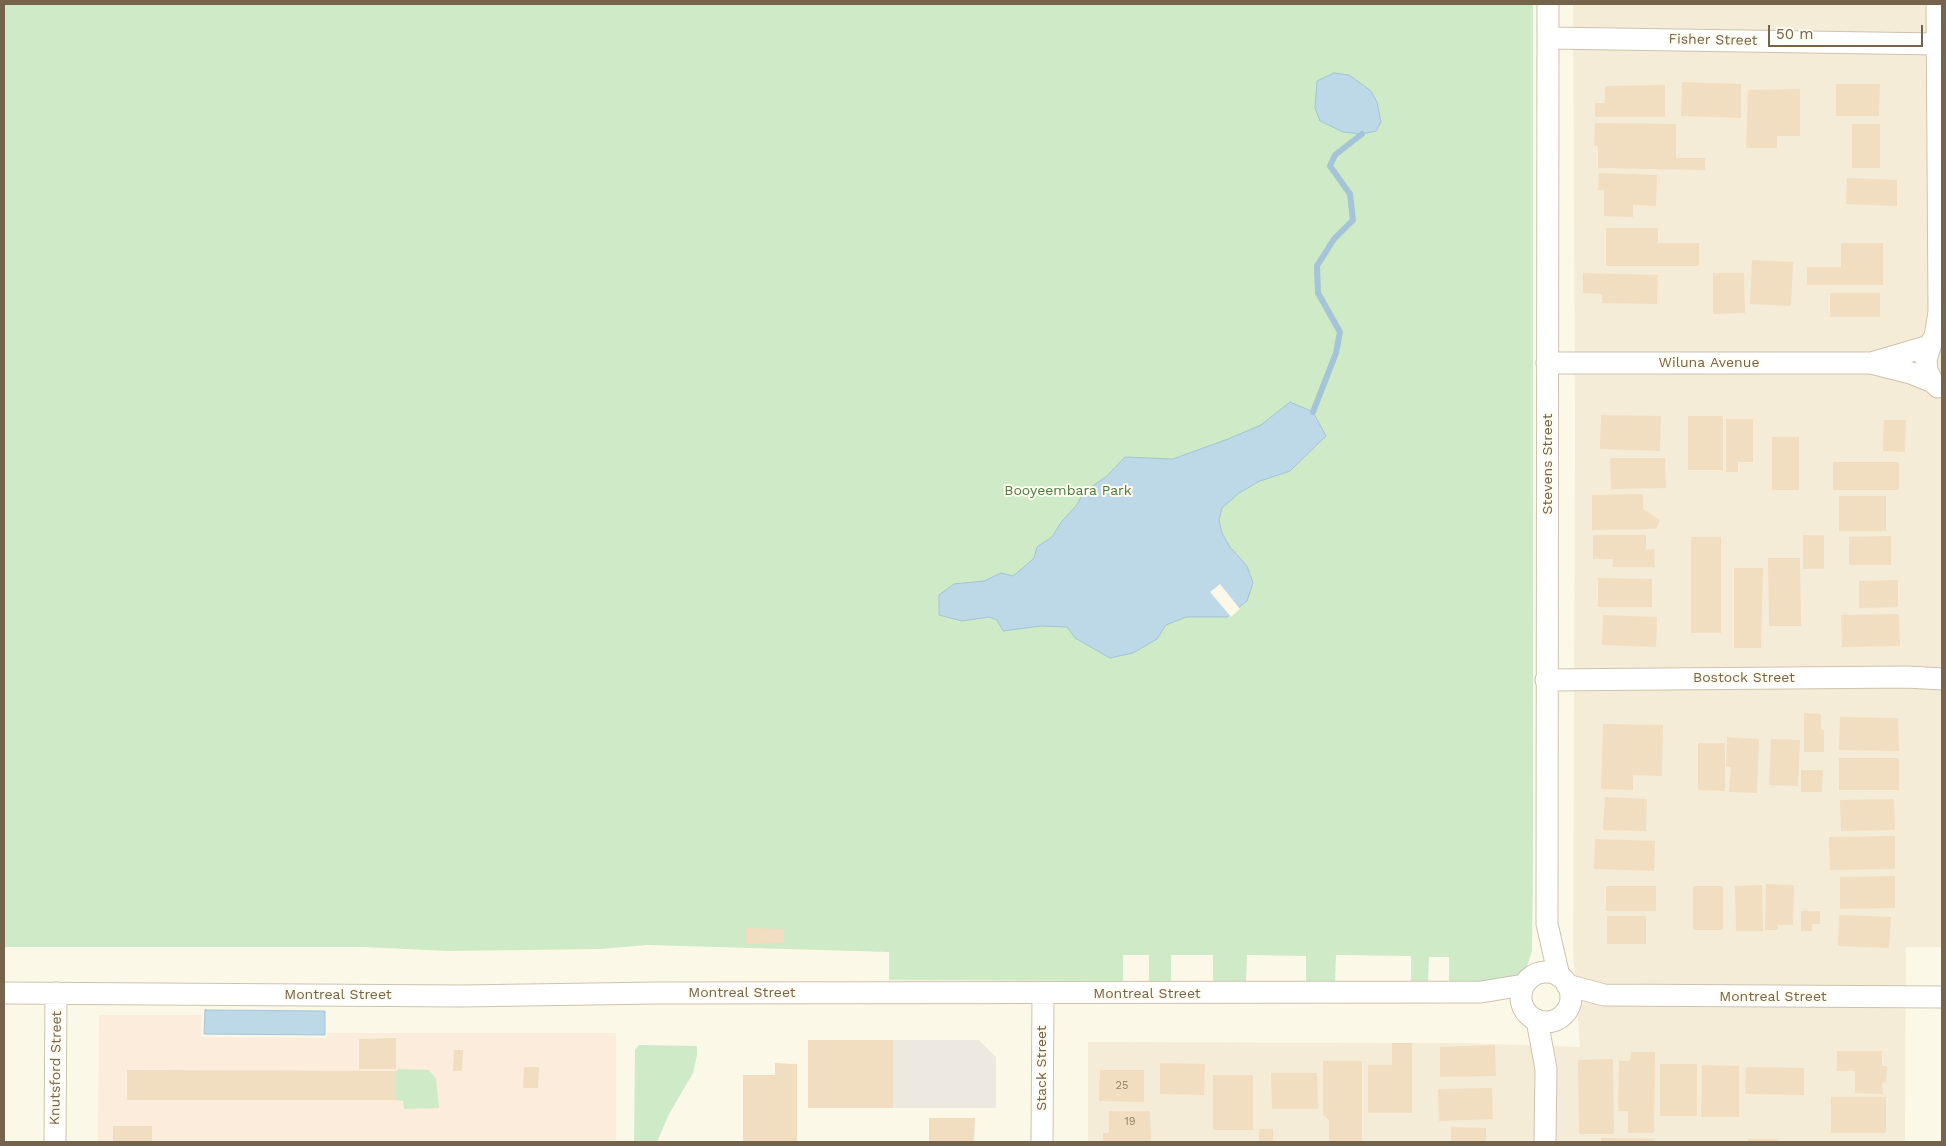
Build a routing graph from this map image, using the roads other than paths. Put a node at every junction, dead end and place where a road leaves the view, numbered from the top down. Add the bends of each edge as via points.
1 (1548, 4) edge
2 (1937, 4) edge
3 (1549, 38) junction
4 (1937, 44) junction
5 (1935, 338) edge
6 (1547, 363) junction
7 (1871, 363) junction
8 (1939, 390) edge
9 (1942, 679) edge
10 (1546, 680) junction
11 (1547, 924) junction
12 (1529, 981) junction
13 (1563, 981) junction
14 (1481, 992) junction
15 (4, 993) edge
16 (56, 993) junction
17 (1043, 994) junction
18 (1604, 995) junction
19 (1942, 998) edge
20 (1530, 1014) junction
21 (1563, 1014) junction
22 (1546, 1069) junction
23 (55, 1142) edge
24 (1042, 1142) edge
25 (1545, 1142) edge

1 - 3 street, Stevens Street
2 - 4 street
3 - 4 street, Fisher Street
3 - 6 street, Stevens Street
4 - 5 street via 1939,312
5 - 7 street, Wiluna Avenue
5 - 8 street via 1926,359 1927,371
6 - 7 street, Wiluna Avenue
6 - 10 street, Stevens Street
7 - 8 street, Wiluna Avenue via 1911,373
9 - 10 street, Bostock Street
10 - 11 street, Stevens Street
11 - 12 street, Stevens Street
11 - 13 street, Stevens Street
12 - 13 street via 1547,972
12 - 14 street, Montreal Street
12 - 20 street via 1521,1000
13 - 18 street, Montreal Street
13 - 21 street via 1571,998
14 - 17 street, Montreal Street
14 - 20 street, Montreal Street
15 - 16 street, Montreal Street
16 - 17 street, Montreal Street via 462,996
16 - 23 street, Knutsford Street
17 - 24 street, Stack Street
18 - 19 street, Montreal Street
18 - 21 street, Montreal Street
20 - 21 street via 1546,1022
20 - 22 street
21 - 22 street
22 - 25 street

